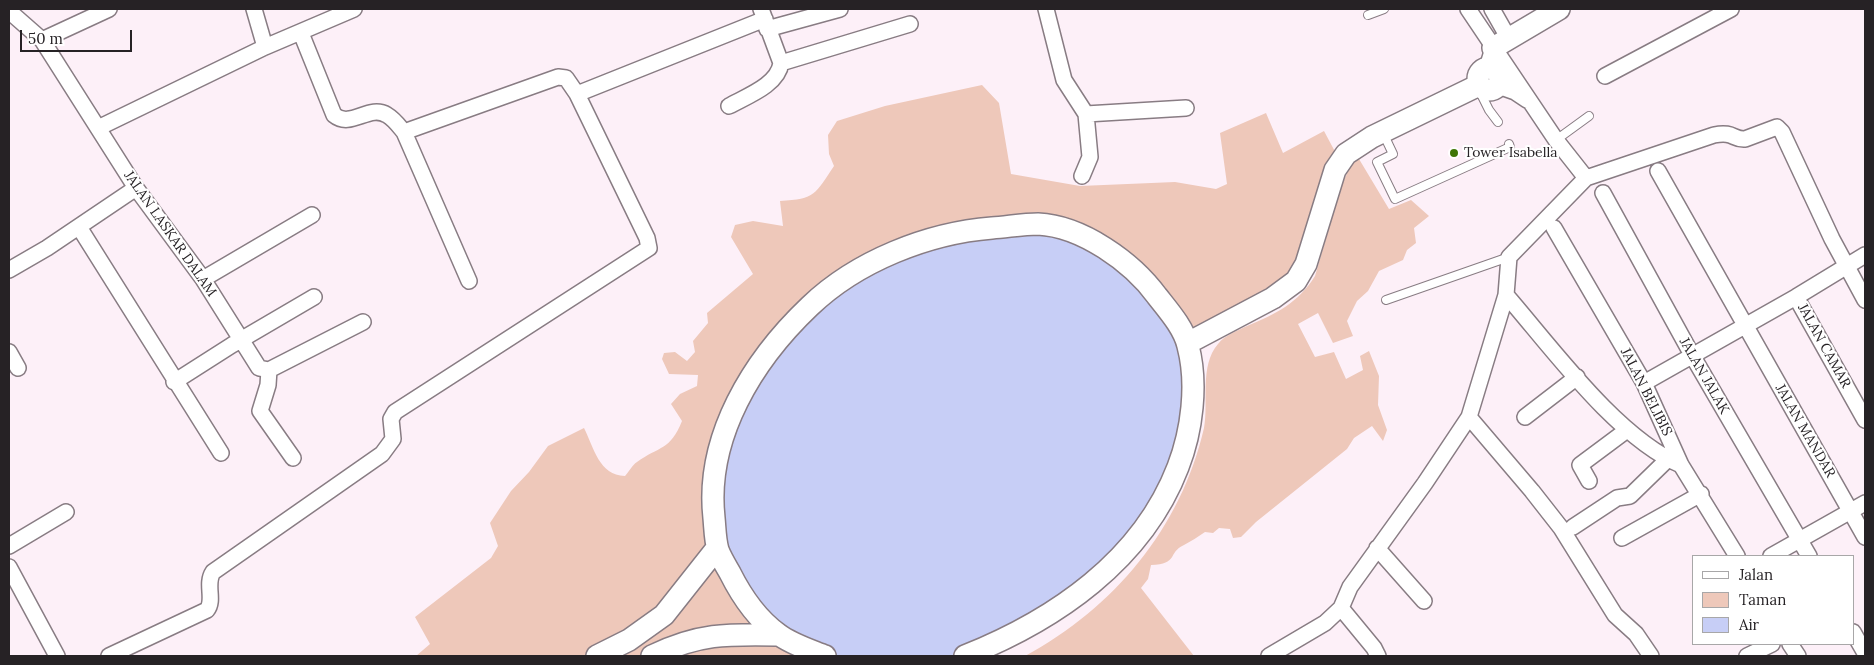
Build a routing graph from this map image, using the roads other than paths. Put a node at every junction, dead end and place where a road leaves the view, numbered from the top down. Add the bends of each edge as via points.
1 (109, 9) edge
2 (254, 9) edge
3 (354, 9) edge
4 (840, 9) edge
5 (1046, 9) edge
6 (1384, 9) edge
7 (1468, 9) edge
8 (1492, 9) edge
9 (1559, 9) edge
10 (1731, 9) edge
11 (9, 11) edge
12 (1368, 15) dead end
13 (764, 19) edge
14 (910, 24) dead end
15 (300, 33) junction
16 (42, 40) junction
17 (1501, 43) junction
18 (265, 46) junction
19 (781, 63) junction
20 (1605, 76) dead end
21 (1485, 81) junction
22 (577, 94) junction
23 (1530, 103) junction
24 (729, 106) dead end
25 (1186, 108) dead end
26 (1086, 114) junction
27 (1589, 116) dead end
28 (1498, 122) dead end
29 (98, 128) junction
30 (404, 132) junction
31 (1382, 132) junction
32 (1556, 140) junction
33 (1509, 144) dead end
34 (1658, 171) dead end
35 (1082, 176) dead end
36 (1586, 178) junction
37 (136, 188) junction
38 (1603, 193) dead end
39 (312, 215) dead end
40 (79, 227) junction
41 (1554, 228) dead end
42 (1865, 255) edge
43 (1509, 257) junction
44 (1846, 266) junction
45 (9, 270) edge
46 (203, 280) junction
47 (469, 281) dead end
48 (1506, 295) junction
49 (314, 297) dead end
50 (1796, 297) junction
51 (1386, 300) dead end
52 (1865, 300) edge
53 (363, 322) dead end
54 (1744, 325) junction
55 (241, 340) junction
56 (1188, 343) junction
57 (9, 352) edge
58 (1692, 355) junction
59 (18, 368) dead end
60 (269, 370) junction
61 (1577, 378) junction
62 (174, 382) junction
63 (1644, 383) junction
64 (1469, 417) junction
65 (1525, 417) dead end
66 (1865, 420) edge
67 (1627, 430) junction
68 (221, 453) dead end
69 (293, 458) dead end
70 (1675, 462) junction
71 (1589, 481) dead end
72 (1701, 494) junction
73 (1865, 504) edge
74 (66, 512) dead end
75 (1851, 512) junction
76 (1573, 527) dead end
77 (1865, 537) edge
78 (1622, 538) dead end
79 (1800, 540) junction
80 (9, 546) edge
81 (718, 548) junction
82 (1377, 548) junction
83 (1736, 555) edge
84 (1773, 555) edge
85 (1808, 555) edge
86 (9, 567) edge
87 (1424, 601) dead end
88 (1341, 608) junction
89 (1854, 634) edge
90 (778, 635) junction
91 (1770, 645) edge
92 (1791, 645) edge
93 (1865, 653) edge
94 (57, 656) edge
95 (109, 656) edge
96 (598, 656) edge
97 (652, 656) edge
98 (825, 656) edge
99 (965, 656) edge
100 (1269, 656) edge
101 (1378, 656) edge
102 (1651, 656) edge
103 (1747, 656) edge
104 (1798, 656) edge

1 - 16 street
2 - 18 street
3 - 15 street
4 - 13 street
5 - 26 street via 1064,80
6 - 12 lane
7 - 17 street
8 - 17 street
9 - 17 street
10 - 20 street
11 - 16 street, JALAN LASKAR DALAM
13 - 19 street
13 - 22 street
14 - 19 street
15 - 18 street
15 - 30 street via 334,115 346,121 378,111 387,115
16 - 29 street, JALAN LASKAR DALAM
17 - 21 street
17 - 23 street
18 - 29 street
19 - 24 street via 777,76 770,82
21 - 23 street via 1515,92
21 - 28 lane via 1488,110
21 - 31 street
22 - 30 street via 569,80 558,77
22 - 95 street via 649,243 648,250 395,412 391,419 393,439 382,454 213,572 208,581 210,604 207,610
23 - 32 street
25 - 26 street
26 - 35 street via 1090,157
27 - 32 lane
29 - 37 street, JALAN LASKAR DALAM
30 - 47 street
31 - 33 lane via 1393,154 1377,162 1395,199 1510,147
31 - 56 street via 1346,154 1335,170 1309,256 1296,281 1273,298
32 - 36 street
34 - 54 street, JALAN MANDAR
36 - 43 street
36 - 44 street via 1714,135 1730,133 1741,140 1777,128 1782,132
37 - 40 street
37 - 46 street, JALAN LASKAR DALAM
38 - 58 street, JALAN JALAK
39 - 46 street
40 - 45 street
40 - 62 street
41 - 63 street, JALAN BELIBIS
42 - 44 street
43 - 48 street
43 - 51 lane
44 - 50 street
44 - 52 street
46 - 55 street, JALAN LASKAR DALAM
48 - 61 street
48 - 64 street
49 - 55 street
50 - 54 street
50 - 66 street, JALAN CAMAR
53 - 60 street
54 - 58 street
54 - 75 street, JALAN MANDAR
55 - 60 street, JALAN LASKAR DALAM via 259,368
55 - 62 street
56 - 81 street via 1144,278 1110,251 1076,234 1040,224 979,229 930,238 892,253 841,281 810,305 762,358 739,398 720,443 712,497
56 - 99 street via 1192,384 1188,436 1165,498 1137,539 1094,582 1050,614 997,643
57 - 59 street
58 - 63 street
58 - 79 street, JALAN JALAK
60 - 69 street via 260,411
61 - 65 street
61 - 67 street
62 - 68 street
63 - 70 street, JALAN BELIBIS
64 - 82 street
64 - 102 street via 1561,528 1615,615 1636,634
67 - 70 street
67 - 71 street via 1580,465
70 - 72 street, JALAN BELIBIS
70 - 76 street via 1630,496 1616,498
72 - 78 street
72 - 83 street, JALAN BELIBIS
73 - 75 street
74 - 80 street
75 - 77 street, JALAN MANDAR
75 - 79 street
79 - 84 street
79 - 85 street, JALAN JALAK
81 - 90 street via 743,600
81 - 96 street via 664,615 629,640
82 - 87 street
82 - 88 street via 1350,587
86 - 94 street
88 - 100 street via 1325,623
88 - 101 street
89 - 93 street
90 - 97 street via 721,634 673,646
90 - 98 street
91 - 103 street
92 - 104 street

